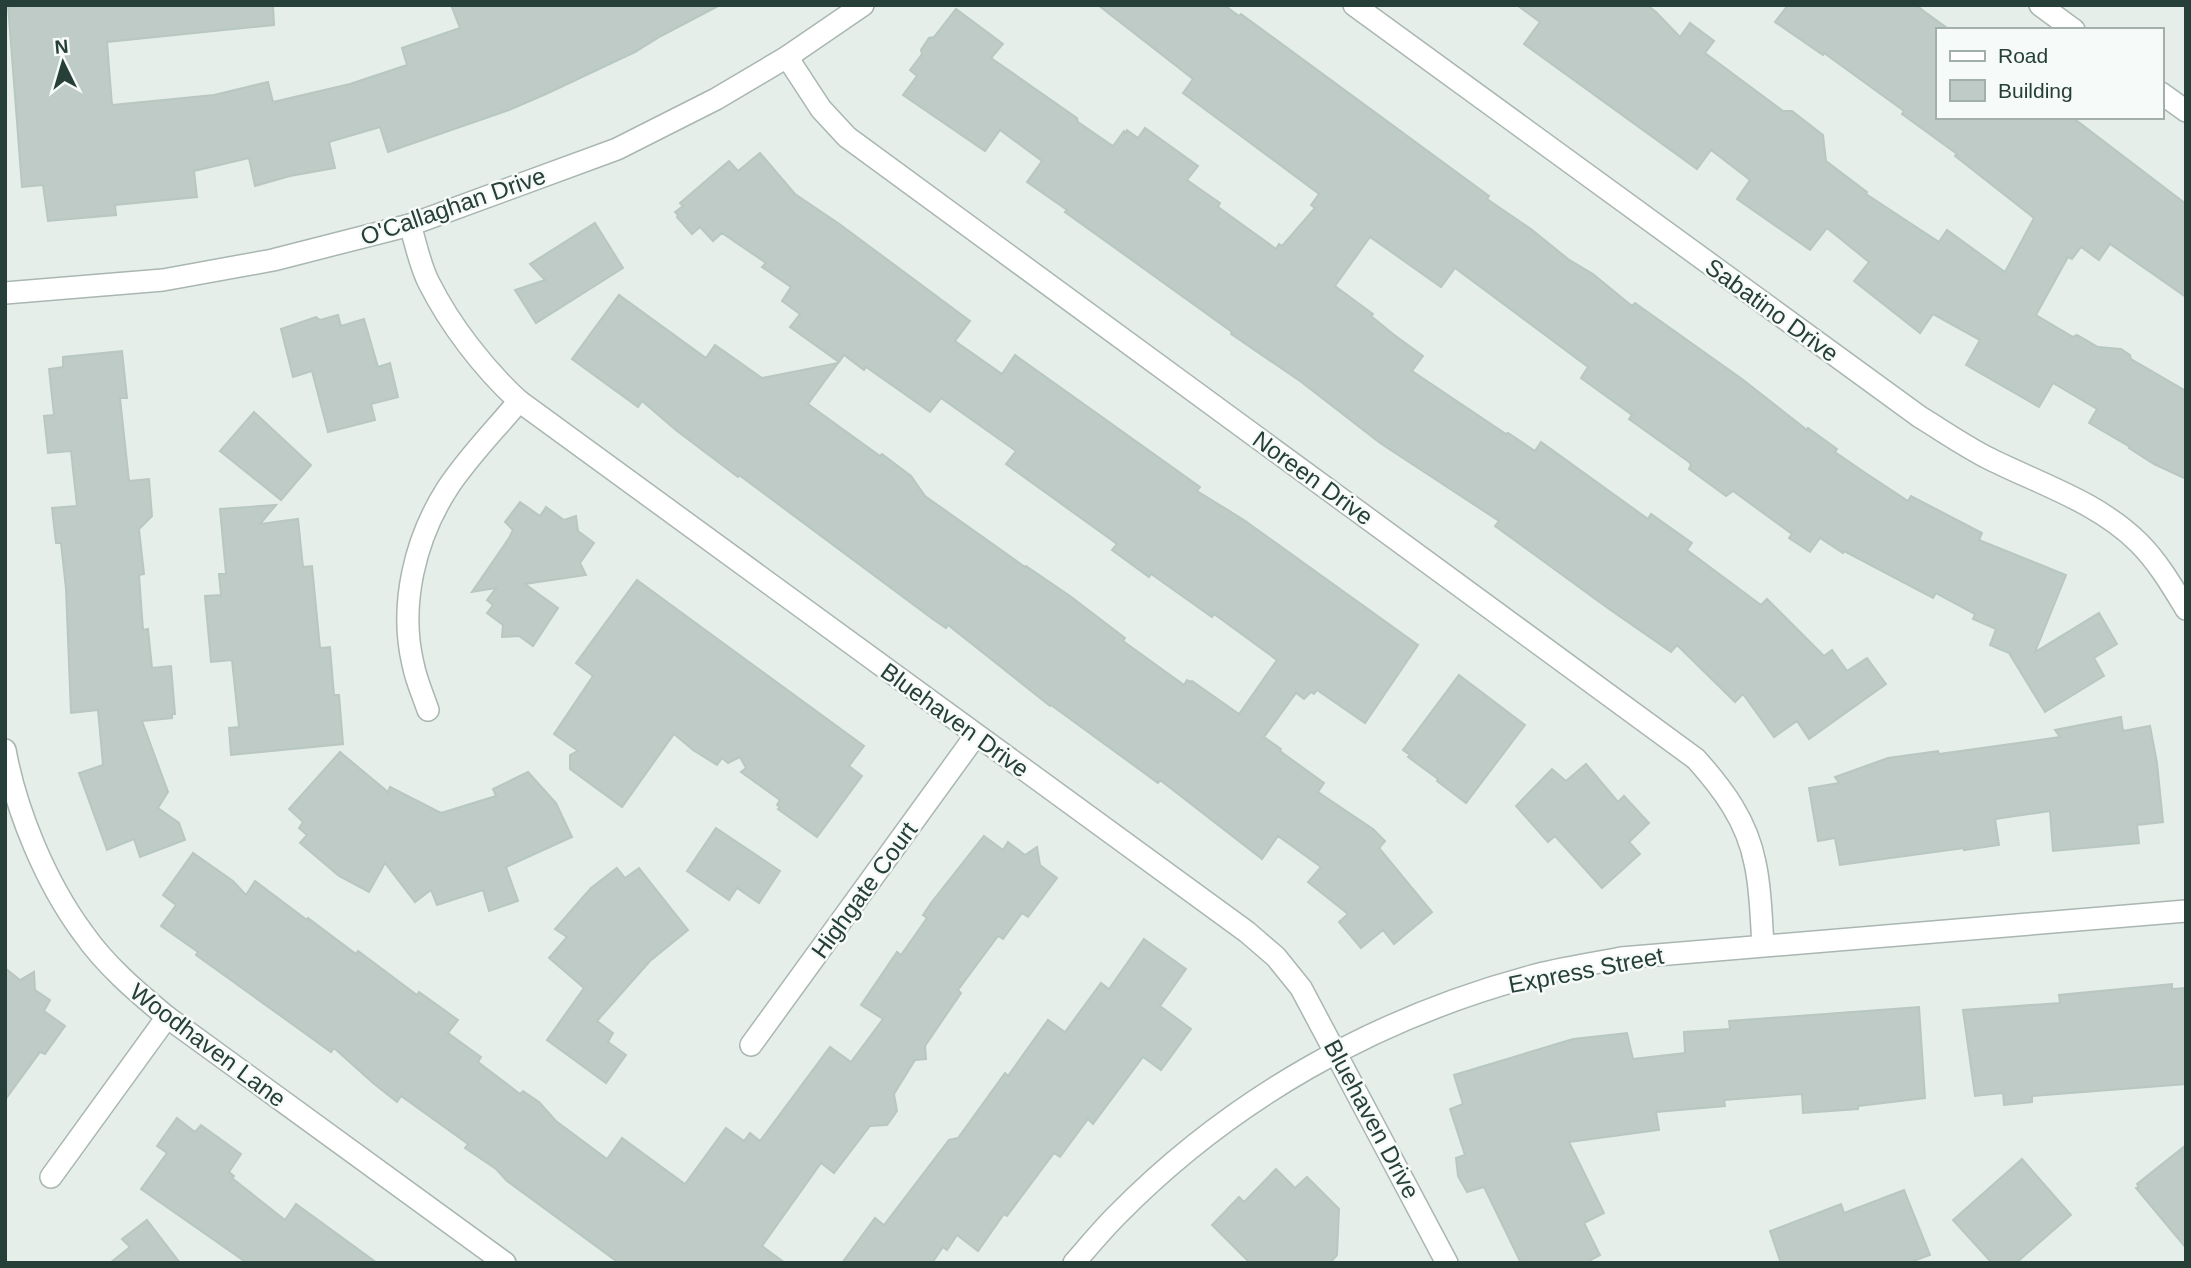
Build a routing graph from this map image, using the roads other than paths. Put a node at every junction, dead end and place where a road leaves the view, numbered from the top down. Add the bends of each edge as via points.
1 (863, 5) edge
2 (1354, 5) edge
3 (2040, 5) edge
4 (2071, 28) edge
5 (787, 57) junction
6 (2163, 94) edge
7 (2186, 111) edge
8 (410, 225) junction
9 (5, 293) edge
10 (519, 401) junction
11 (2186, 609) edge
12 (428, 710) dead end
13 (976, 735) junction
14 (5, 750) edge
15 (2186, 911) edge
16 (1763, 945) junction
17 (167, 1017) junction
18 (751, 1045) dead end
19 (1336, 1051) junction
20 (51, 1177) dead end
21 (505, 1263) edge
22 (1074, 1263) edge
23 (1447, 1263) edge

1 - 5 street, O'Callaghan Drive
2 - 11 street, Sabatino Drive via 1920,417 1988,458 2105,516 2139,543
3 - 4 street
5 - 8 street, O'Callaghan Drive via 617,149
5 - 16 street, Noreen Drive via 821,109 847,137 1696,759 1723,789 1742,821 1755,863
6 - 7 street
8 - 9 street, O'Callaghan Drive via 273,260 163,279
8 - 10 street, Bluehaven Drive via 428,282 465,340
10 - 12 street via 448,488 426,528 412,571 408,616 412,663
10 - 13 street, Bluehaven Drive
13 - 18 street, Highgate Court
13 - 19 street, Bluehaven Drive via 1276,957 1301,988
14 - 17 street, Woodhaven Lane via 10,776 51,882 91,943 124,981
15 - 16 street, Express Street
16 - 19 street, Express Street via 1621,958 1534,975 1450,1001
17 - 20 street
17 - 21 street, Woodhaven Lane
19 - 22 street, Express Street via 1260,1096 1188,1149 1116,1215
19 - 23 street, Bluehaven Drive

